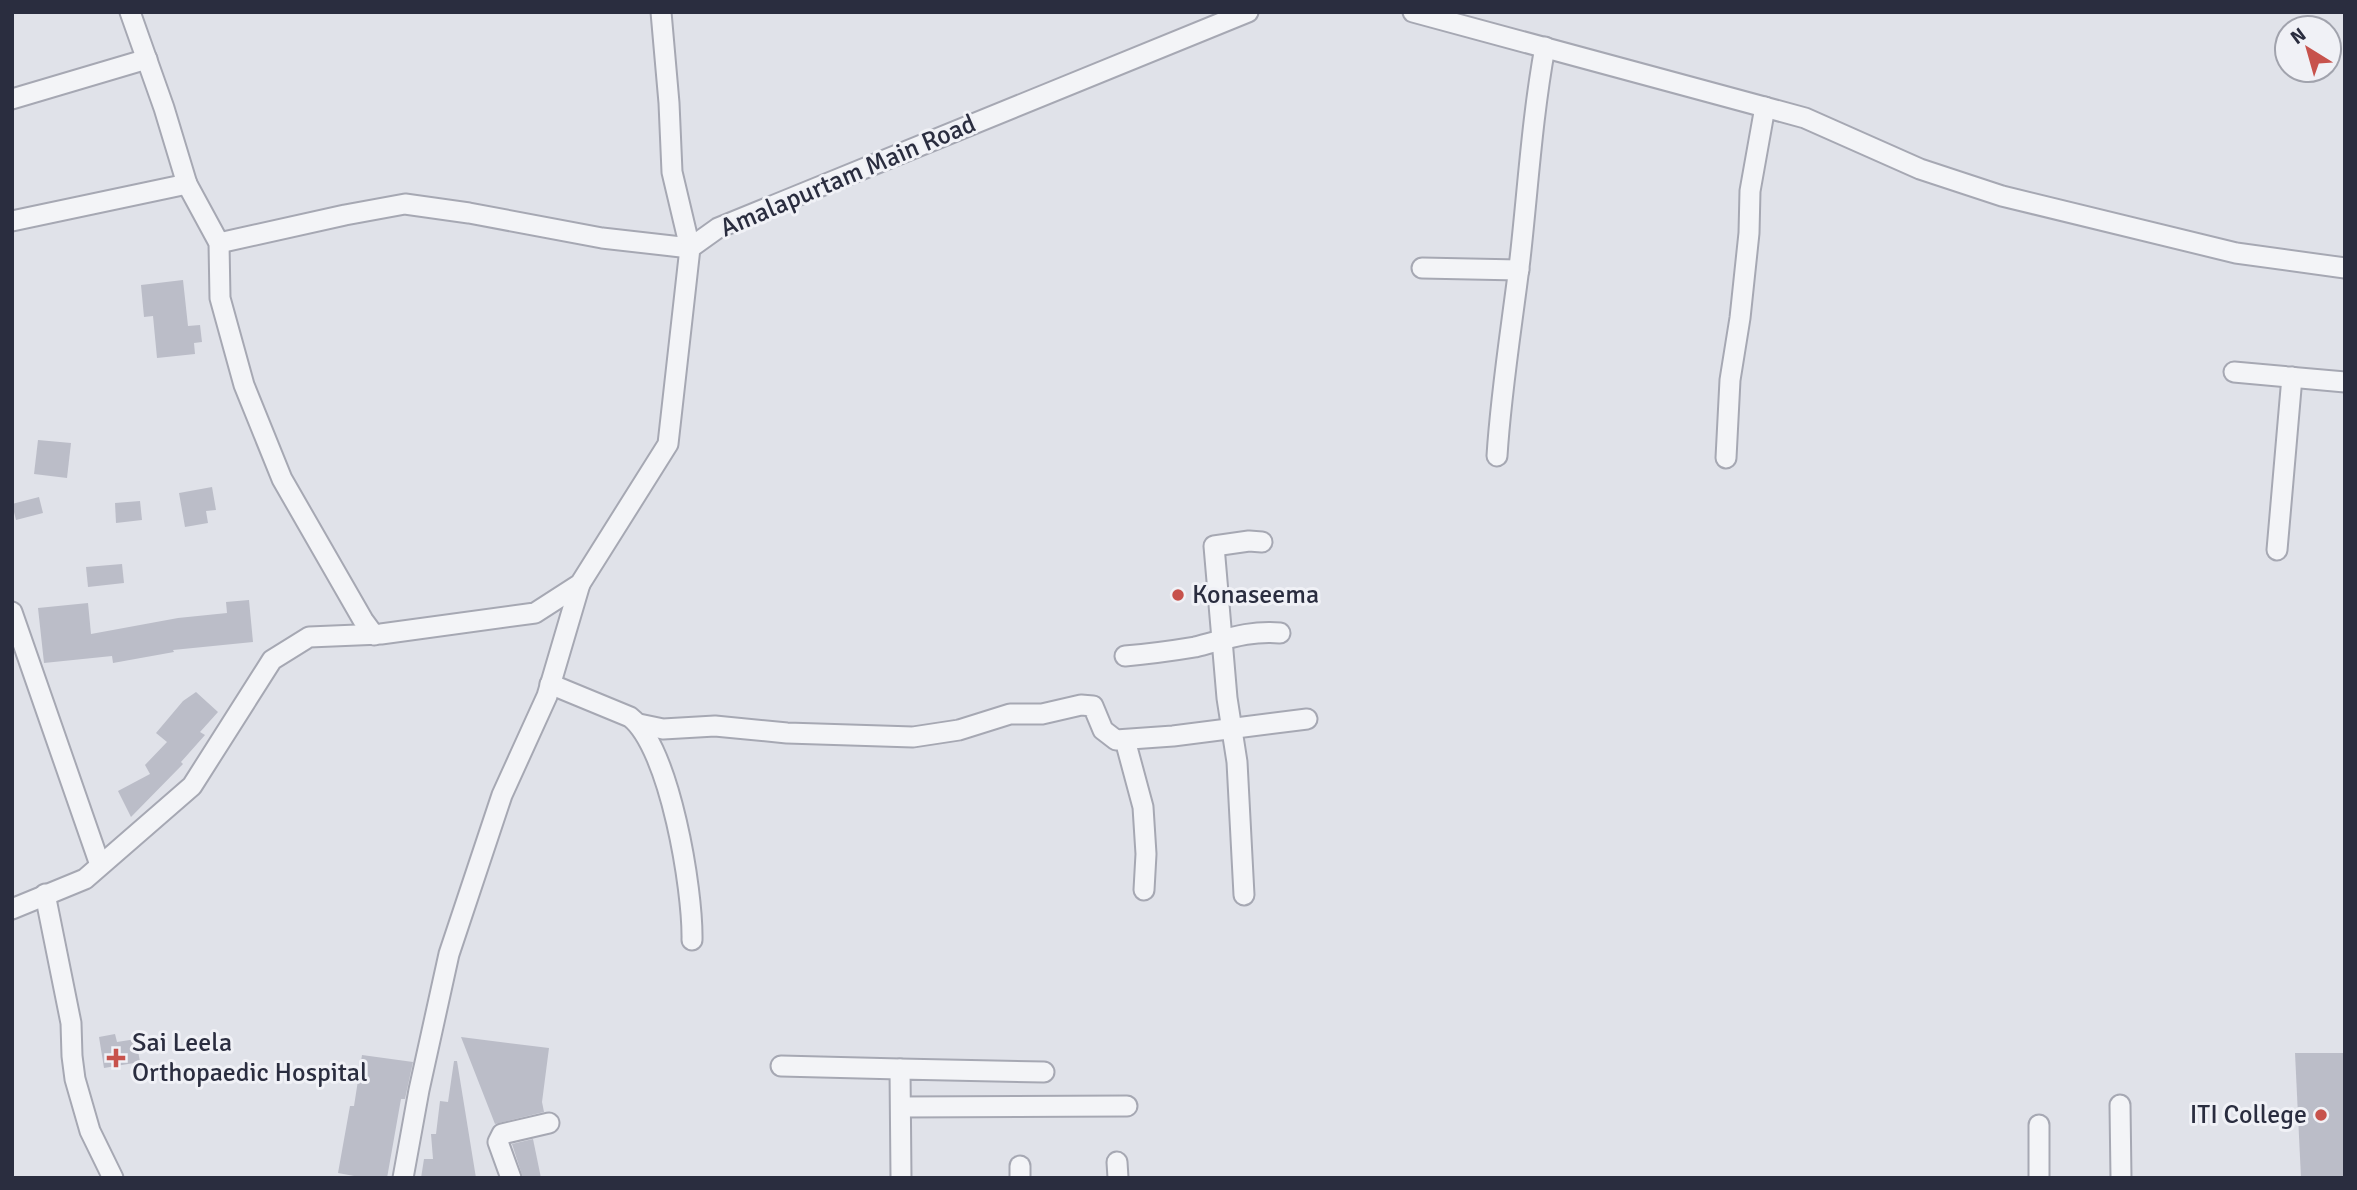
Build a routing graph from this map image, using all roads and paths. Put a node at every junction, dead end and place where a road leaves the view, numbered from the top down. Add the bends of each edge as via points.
1 (131, 12) edge
2 (661, 12) edge
3 (1248, 12) edge
4 (1413, 12) edge
5 (1545, 47) junction
6 (147, 59) junction
7 (12, 99) edge
8 (1765, 107) junction
9 (187, 184) junction
10 (12, 221) edge
11 (219, 243) junction
12 (690, 248) junction
13 (1422, 268) dead end
14 (2345, 268) edge
15 (1519, 270) junction
16 (2234, 372) dead end
17 (2292, 377) junction
18 (2345, 382) edge
19 (1497, 456) dead end
20 (1726, 458) dead end
21 (1262, 542) dead end
22 (2277, 550) dead end
23 (579, 584) junction
24 (12, 612) edge
25 (1280, 634) dead end
26 (374, 635) junction
27 (1222, 638) junction
28 (1125, 656) dead end
29 (550, 684) junction
30 (1307, 719) dead end
31 (639, 724) junction
32 (1231, 728) junction
33 (1125, 740) junction
34 (100, 865) junction
35 (1143, 890) dead end
36 (45, 894) junction
37 (1244, 895) dead end
38 (12, 909) edge
39 (692, 940) dead end
40 (781, 1066) dead end
41 (900, 1069) junction
42 (1044, 1072) dead end
43 (2120, 1105) dead end
44 (1127, 1106) dead end
45 (901, 1107) junction
46 (549, 1123) dead end
47 (2039, 1125) dead end
48 (113, 1178) edge
49 (403, 1178) edge
50 (511, 1178) edge
51 (901, 1178) edge
52 (2039, 1178) edge
53 (2121, 1178) edge

1 - 6 street
2 - 12 street via 672,172
3 - 12 street, Amalapurtam Main Road via 718,228
4 - 5 street
5 - 8 street
5 - 15 street via 1532,124
6 - 7 street
6 - 9 street
8 - 14 street via 1805,118 1920,169 2002,196 2236,253
8 - 20 street via 1750,191
9 - 10 street
9 - 11 street
11 - 12 street via 405,204 602,238
11 - 26 street via 220,298 244,385 282,479
12 - 23 street, Amalapurtam Main Road via 668,444
13 - 15 street
15 - 19 street
16 - 17 street
17 - 18 street
17 - 22 street
21 - 27 street via 1214,546
23 - 26 street, Amalapurtam Main Road via 535,613
23 - 29 street
24 - 34 street
25 - 27 street
26 - 34 street, Amalapurtam Main Road via 309,637 272,660 192,786
27 - 28 street via 1184,649
27 - 32 street
29 - 31 street
29 - 49 street via 502,795 449,954
30 - 32 street
31 - 33 street via 663,729 715,726 913,737 959,730 1010,714 1042,714 1081,705 1093,706 1103,730 1116,740
31 - 39 street via 661,765 675,822 689,884
32 - 33 street
32 - 37 street
33 - 35 street via 1143,807
34 - 36 street, Amalapurtam Main Road via 85,879
36 - 38 street, Amalapurtam Main Road
36 - 48 street via 71,1023 75,1079 90,1131
40 - 41 street
41 - 42 street
41 - 45 street
43 - 53 street
44 - 45 street
45 - 51 street
46 - 50 street via 502,1135 498,1142
47 - 52 street

